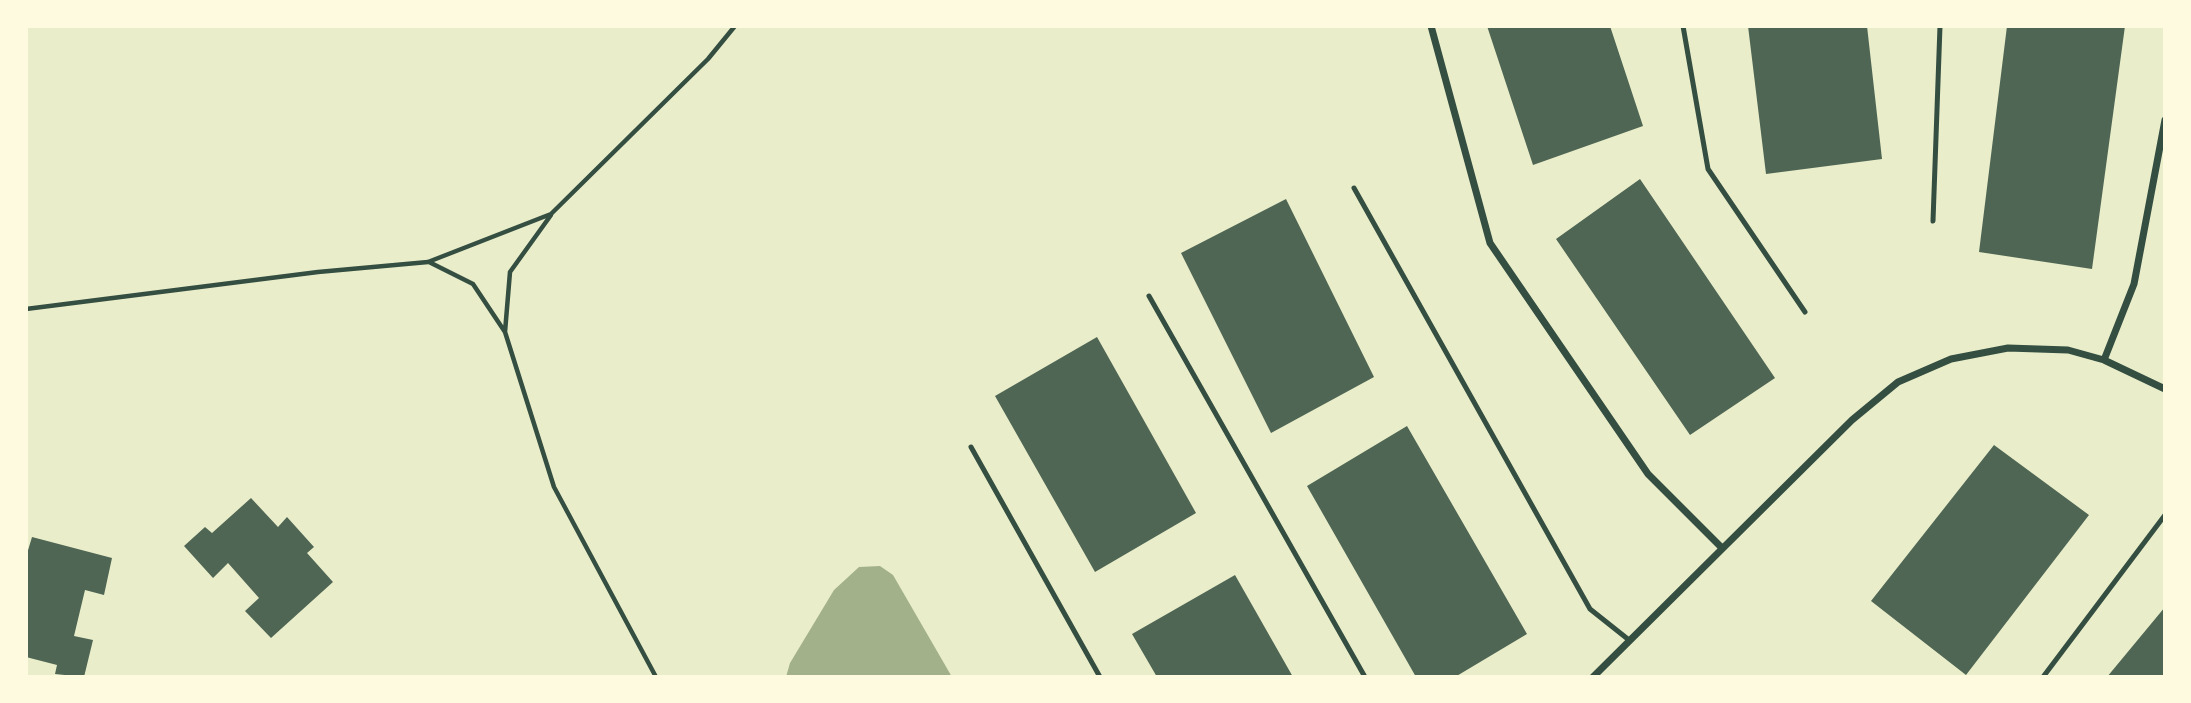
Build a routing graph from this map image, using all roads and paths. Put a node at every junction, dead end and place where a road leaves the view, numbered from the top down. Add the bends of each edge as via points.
1 (735, 26) edge
2 (1432, 26) edge
3 (1683, 26) edge
4 (1940, 26) edge
5 (2164, 124) edge
6 (1354, 188) dead end
7 (551, 214) junction
8 (1933, 221) dead end
9 (428, 262) junction
10 (1149, 296) dead end
11 (26, 309) edge
12 (1805, 312) dead end
13 (505, 332) junction
14 (2104, 360) junction
15 (2165, 389) edge
16 (971, 447) dead end
17 (2165, 515) edge
18 (1721, 548) junction
19 (1629, 640) junction
20 (656, 677) edge
21 (1100, 677) edge
22 (1365, 677) edge
23 (1593, 677) edge
24 (2043, 677) edge

1 - 7 path via 708,59
2 - 18 street via 1489,243 1648,474
3 - 12 lane via 1709,169
4 - 8 lane
5 - 14 street via 2134,284
6 - 19 lane via 1590,610
7 - 9 path
7 - 13 path via 509,272
9 - 11 path
9 - 13 path via 474,284
10 - 22 lane
13 - 20 path via 554,487
14 - 15 street
14 - 18 street via 2068,350 2008,348 1951,359 1898,382 1852,420
16 - 21 lane
17 - 24 lane
18 - 19 street
19 - 23 street

